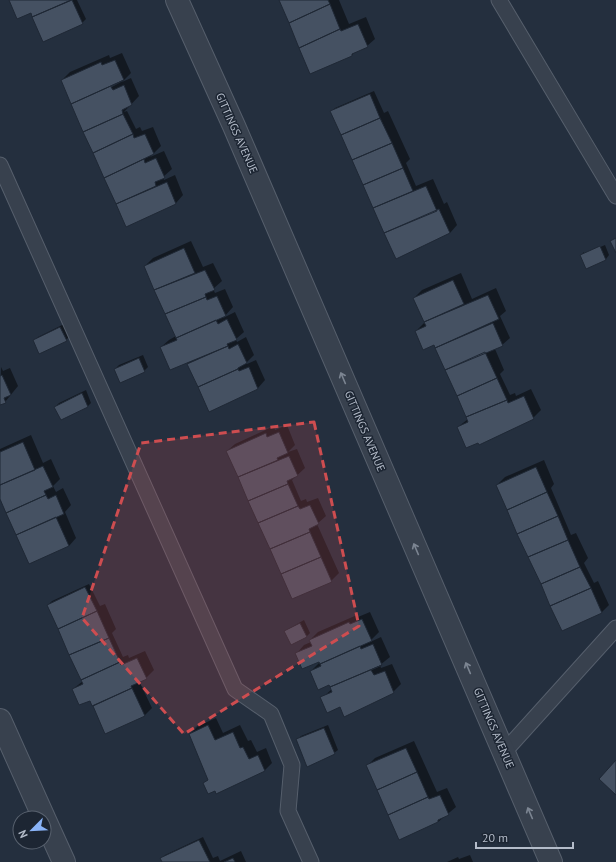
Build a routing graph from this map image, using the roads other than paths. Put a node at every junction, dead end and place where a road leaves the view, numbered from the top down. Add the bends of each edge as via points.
1 (177, 0) edge
2 (499, 0) edge
3 (0, 165) edge
4 (616, 196) edge
5 (616, 628) edge
6 (0, 720) edge
7 (504, 752) junction
8 (40, 810) edge
9 (52, 836) edge
10 (64, 862) edge
11 (311, 862) edge
12 (551, 862) edge

7 -> 1 street, GITTINGS AVENUE via 234,126
2 - 4 lane
3 - 11 lane via 235,689 271,714 292,765 288,811
5 - 7 lane
6 - 8 street
12 -> 7 street, GITTINGS AVENUE
9 - 10 street

